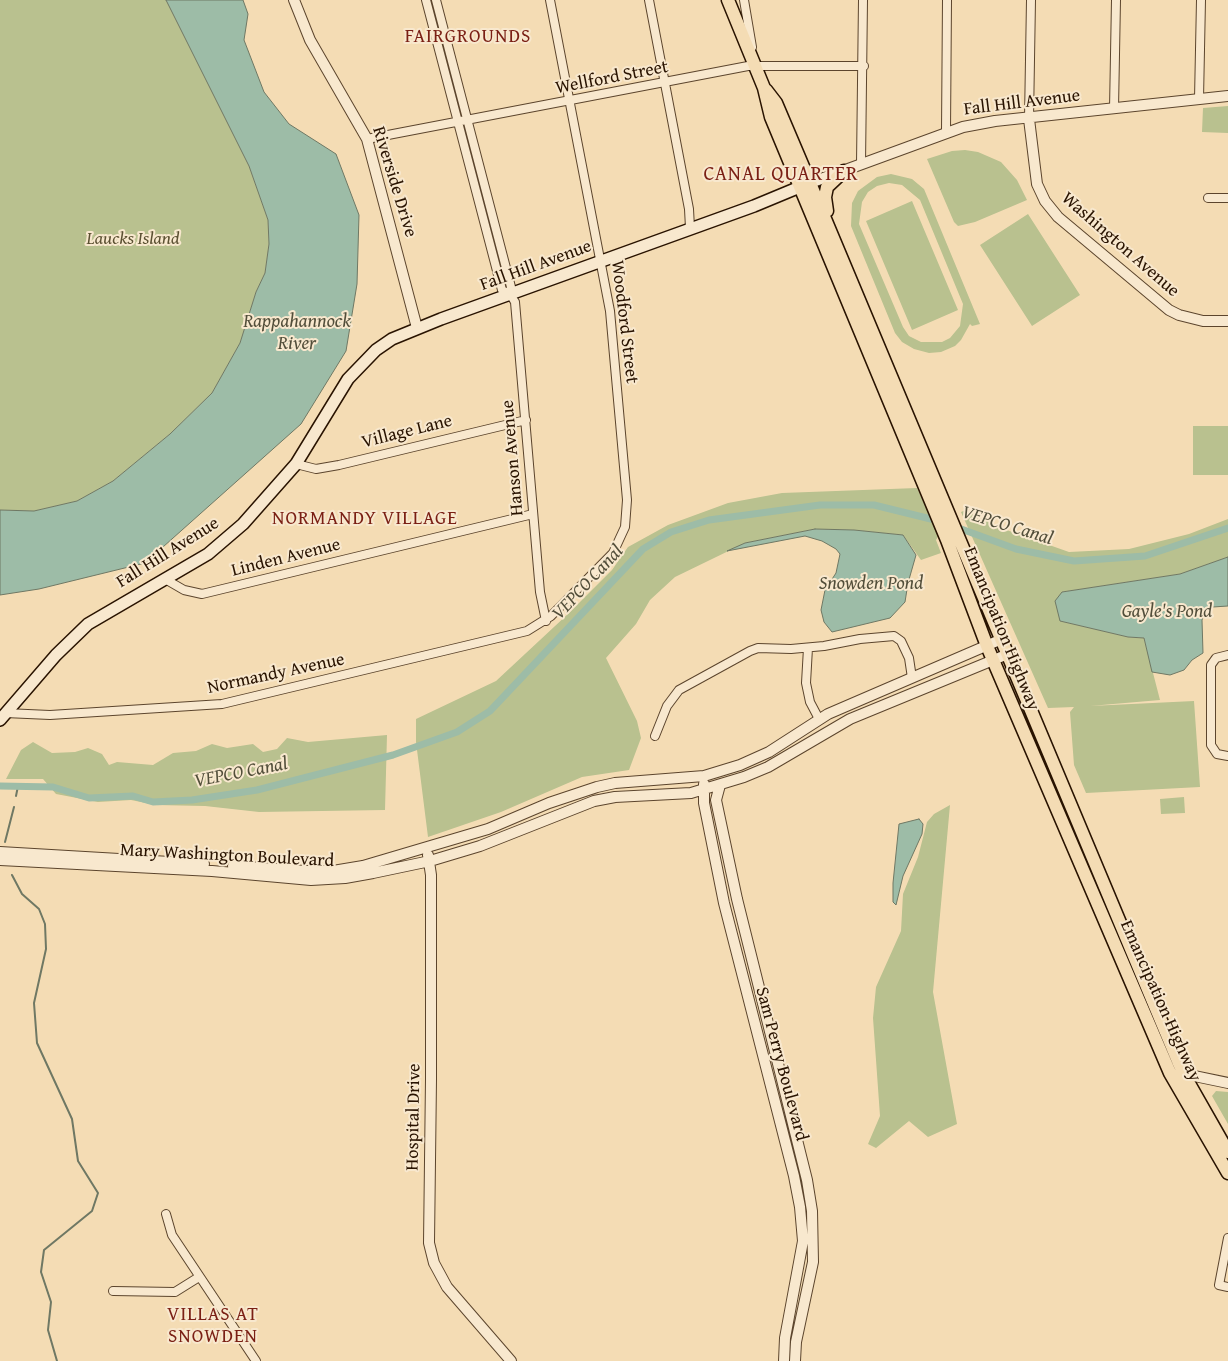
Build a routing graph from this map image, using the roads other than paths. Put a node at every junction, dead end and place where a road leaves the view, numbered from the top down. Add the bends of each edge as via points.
1 (294, 0) edge
2 (426, 0) edge
3 (436, 0) edge
4 (550, 0) edge
5 (649, 0) edge
6 (728, 0) edge
7 (744, 0) edge
8 (863, 0) edge
9 (947, 0) edge
10 (1031, 0) edge
11 (1116, 0) edge
12 (1200, 0) edge
13 (755, 65) junction
14 (864, 66) junction
15 (665, 83) junction
16 (1228, 96) edge
17 (1199, 99) junction
18 (570, 101) junction
19 (1114, 109) junction
20 (1029, 119) junction
21 (468, 121) junction
22 (457, 123) junction
23 (946, 131) junction
24 (367, 139) junction
25 (862, 164) junction
26 (844, 171) junction
27 (805, 185) junction
28 (1208, 198) dead end
29 (1228, 198) edge
30 (690, 228) junction
31 (829, 229) junction
32 (602, 261) junction
33 (510, 294) junction
34 (1228, 321) edge
35 (417, 328) junction
36 (526, 420) junction
37 (296, 464) junction
38 (533, 514) junction
39 (165, 579) junction
40 (546, 620) junction
41 (1002, 639) junction
42 (987, 646) junction
43 (808, 648) junction
44 (1008, 654) junction
45 (1225, 655) edge
46 (993, 660) junction
47 (912, 678) junction
48 (3, 716) edge
49 (819, 719) junction
50 (655, 736) dead end
51 (1228, 756) edge
52 (704, 776) junction
53 (720, 785) junction
54 (704, 790) junction
55 (427, 847) junction
56 (0, 852) edge
57 (0, 860) edge
58 (430, 861) junction
59 (1176, 1075) junction
60 (1228, 1083) edge
61 (1228, 1152) edge
62 (1228, 1173) edge
63 (166, 1214) dead end
64 (1228, 1238) edge
65 (199, 1277) junction
66 (1228, 1287) edge
67 (113, 1291) dead end
68 (256, 1361) edge
69 (511, 1361) edge
70 (784, 1361) edge
71 (795, 1361) edge

1 - 24 street, Riverside Drive via 310,40
2 - 22 street, Hanson Avenue
3 - 21 street, Hanson Avenue
4 - 18 street, Woodford Street
5 - 15 street
6 - 13 main road, Emancipation Highway
7 - 13 street
8 - 14 street
9 - 23 street
10 - 20 street
11 - 19 street
12 - 17 street
13 - 14 street, Wellford Street
13 - 15 street, Wellford Street
13 - 27 main road, Emancipation Highway via 769,113
14 - 25 street
15 - 18 street, Wellford Street
15 - 30 street
16 - 17 street, Fall Hill Avenue
17 - 19 street, Fall Hill Avenue
18 - 21 street, Wellford Street
18 - 32 street, Woodford Street
19 - 20 street, Fall Hill Avenue
20 - 23 street, Fall Hill Avenue via 987,122
20 - 34 street, Washington Avenue via 1037,184 1058,217 1169,310 1203,321
21 - 22 street, Wellford Street
21 - 33 street, Hanson Avenue via 511,287
22 - 24 street, Wellford Street
22 - 33 street, Hanson Avenue via 502,290
23 - 25 street, Fall Hill Avenue
24 - 35 street, Riverside Drive
25 - 26 street, Fall Hill Avenue
26 - 27 street, Fall Hill Avenue
26 - 31 main road via 830,182 826,190
27 - 30 main road, Fall Hill Avenue
27 - 31 main road, Emancipation Highway
27 - 42 main road, Emancipation Highway via 852,316 930,498
28 - 29 street
30 - 32 main road, Fall Hill Avenue
31 - 41 main road, Emancipation Highway
32 - 33 main road, Fall Hill Avenue
32 - 40 street, Woodford Street via 613,339 626,520 622,537 613,553
33 - 35 main road, Fall Hill Avenue
33 - 36 street, Hanson Avenue via 515,302
35 - 37 main road, Fall Hill Avenue via 376,350 355,370
36 - 37 street, Village Lane via 339,466 316,469
36 - 38 street, Hanson Avenue
37 - 39 main road, Fall Hill Avenue via 225,541
38 - 39 street, Linden Avenue via 202,594 184,590
38 - 40 street, Hanson Avenue via 540,592
39 - 48 main road, Fall Hill Avenue via 88,624
40 - 48 street, Normandy Avenue via 527,631 222,704
41 - 42 street, Mary Washington Boulevard
41 - 44 main road, Emancipation Highway
42 - 46 main road, Emancipation Highway
42 - 47 street, Mary Washington Boulevard
43 - 47 street via 894,636 902,642 909,658
43 - 49 street via 806,688
43 - 50 street via 750,651 691,682 673,696
44 - 46 street, Mary Washington Boulevard
44 - 59 main road, Emancipation Highway
45 - 51 street via 1216,658 1211,665 1211,745 1214,752
46 - 53 street, Mary Washington Boulevard via 850,719 768,767
46 - 59 main road, Emancipation Highway
47 - 49 street, Mary Washington Boulevard
49 - 52 street, Mary Washington Boulevard via 769,752
52 - 54 street, Sam Perry Boulevard
52 - 55 street, Mary Washington Boulevard via 597,787 488,829
53 - 54 street, Mary Washington Boulevard
53 - 71 street, Sam Perry Boulevard via 716,800 737,899 812,1211 813,1262
54 - 58 street, Mary Washington Boulevard via 594,801 480,846
54 - 70 street, Sam Perry Boulevard via 724,903 800,1207 803,1241 785,1338
55 - 56 street, Mary Washington Boulevard via 363,866 333,871
55 - 58 street, Hospital Drive
57 - 58 street, Mary Washington Boulevard via 201,870 314,880 345,878
58 - 69 street, Hospital Drive via 429,1243 434,1262 447,1287
59 - 60 street
59 - 61 main road, Emancipation Highway
59 - 62 main road, Emancipation Highway
63 - 65 street via 172,1235
64 - 66 street via 1219,1285
65 - 67 street via 175,1292
65 - 68 street

